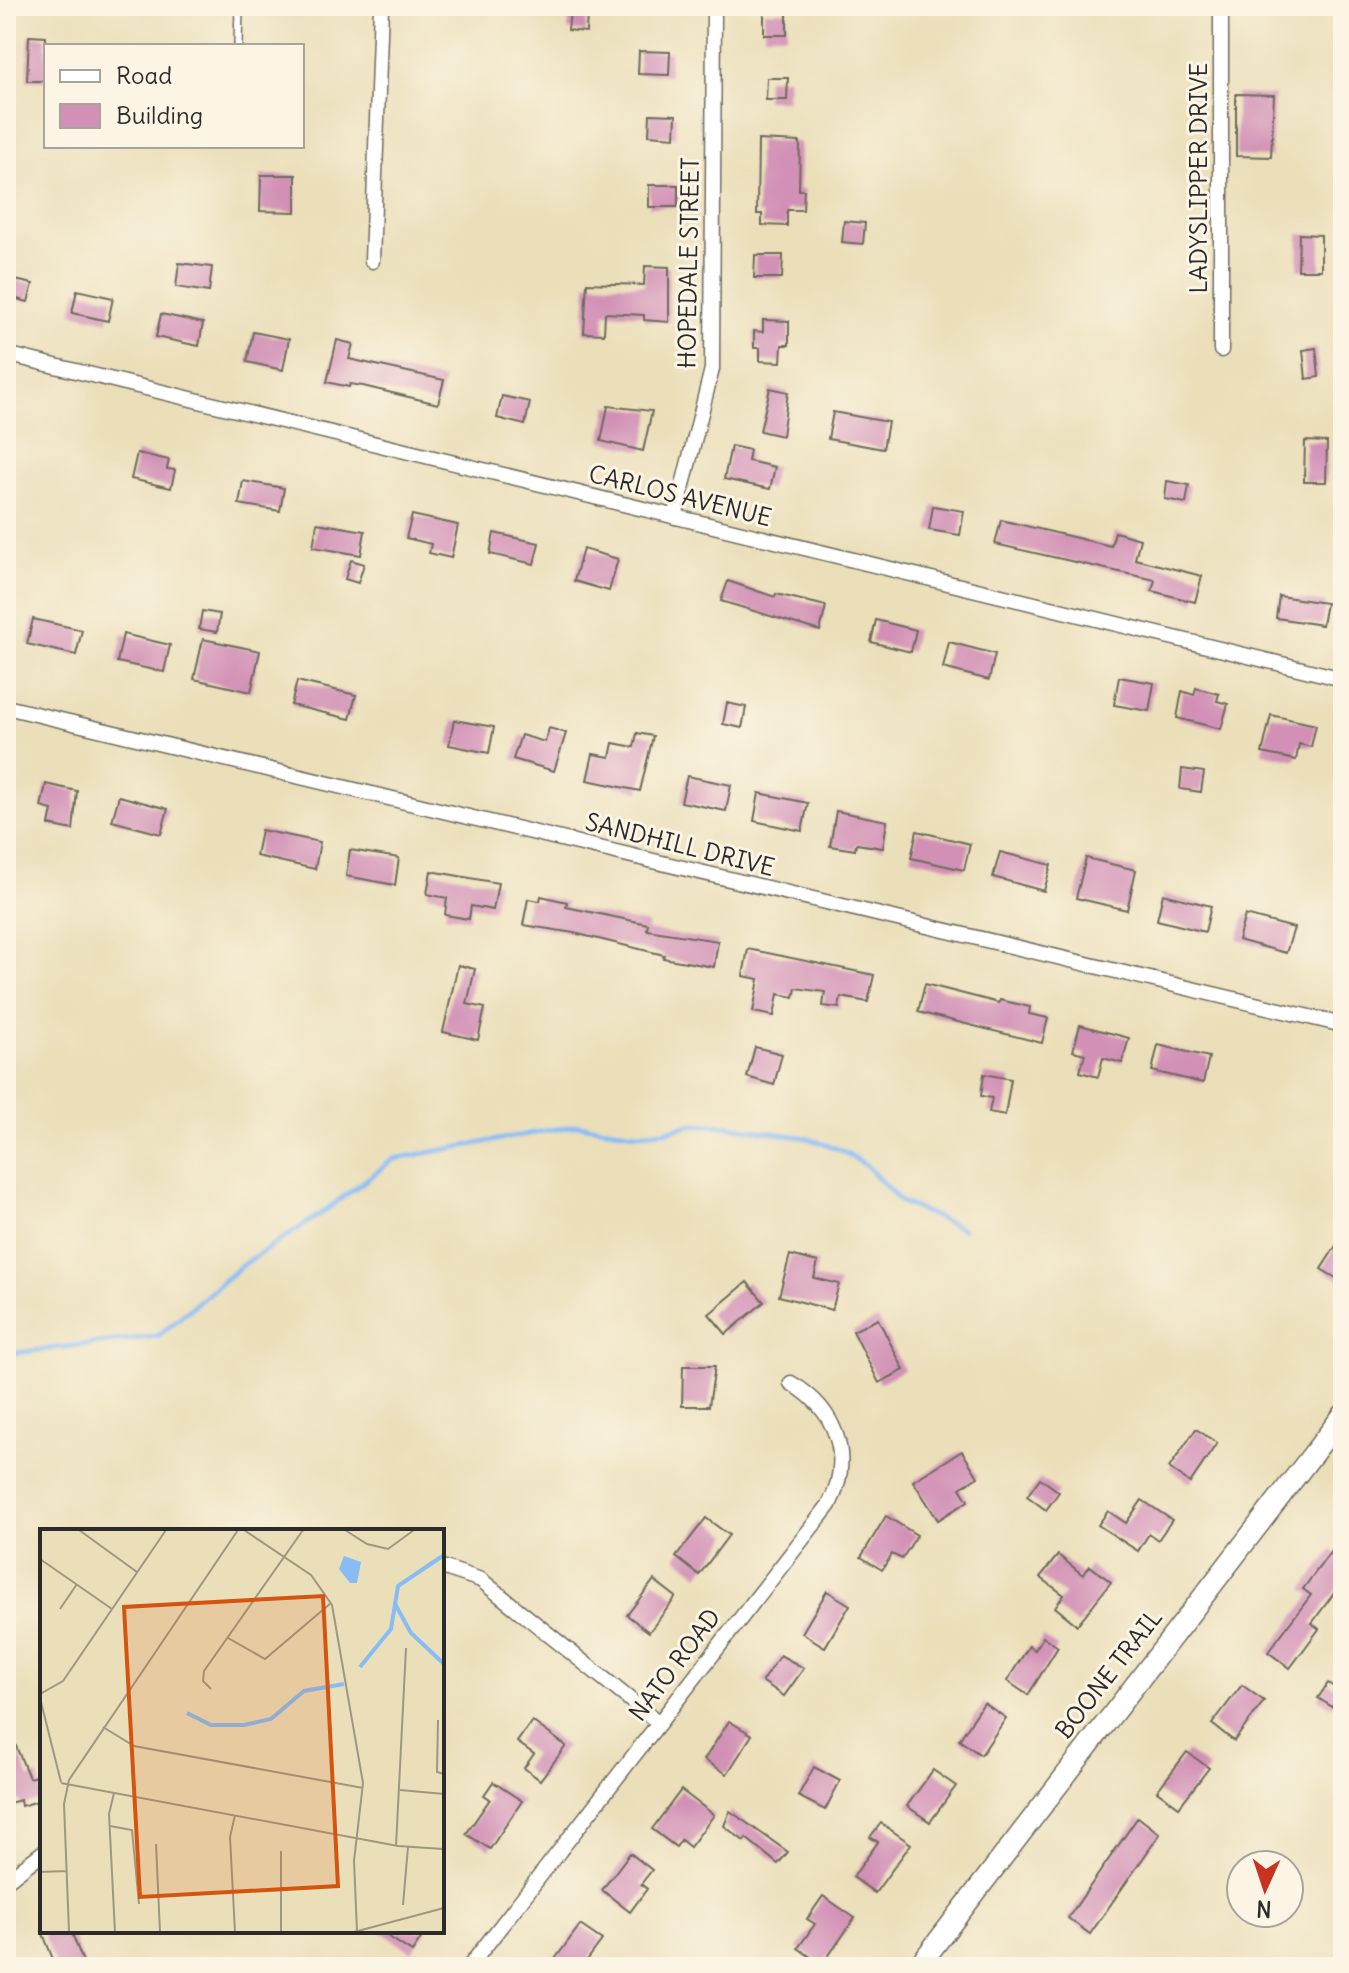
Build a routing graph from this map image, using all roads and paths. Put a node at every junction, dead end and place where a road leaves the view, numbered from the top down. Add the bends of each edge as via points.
1 (239, 6) edge
2 (381, 6) edge
3 (714, 6) edge
4 (1221, 6) edge
5 (238, 44) edge
6 (372, 261) dead end
7 (1221, 350) dead end
8 (6, 354) edge
9 (675, 517) junction
10 (1343, 679) edge
11 (6, 707) edge
12 (1343, 1025) edge
13 (791, 1383) dead end
14 (1343, 1415) edge
15 (444, 1568) edge
16 (659, 1723) junction
17 (40, 1855) edge
18 (6, 1881) edge
19 (469, 1967) edge
20 (918, 1967) edge

1 - 5 lane
2 - 6 street
3 - 9 street, HOPEDALE STREET via 712,369
4 - 7 street, LADYSLIPPER DRIVE
8 - 9 street, CARLOS AVENUE
9 - 10 street, CARLOS AVENUE
11 - 12 street, SANDHILL DRIVE
13 - 16 street, NATO ROAD via 817,1401 839,1437 842,1474 837,1490
14 - 20 street, BOONE TRAIL
15 - 16 street via 481,1580
16 - 19 street, NATO ROAD
17 - 18 street

